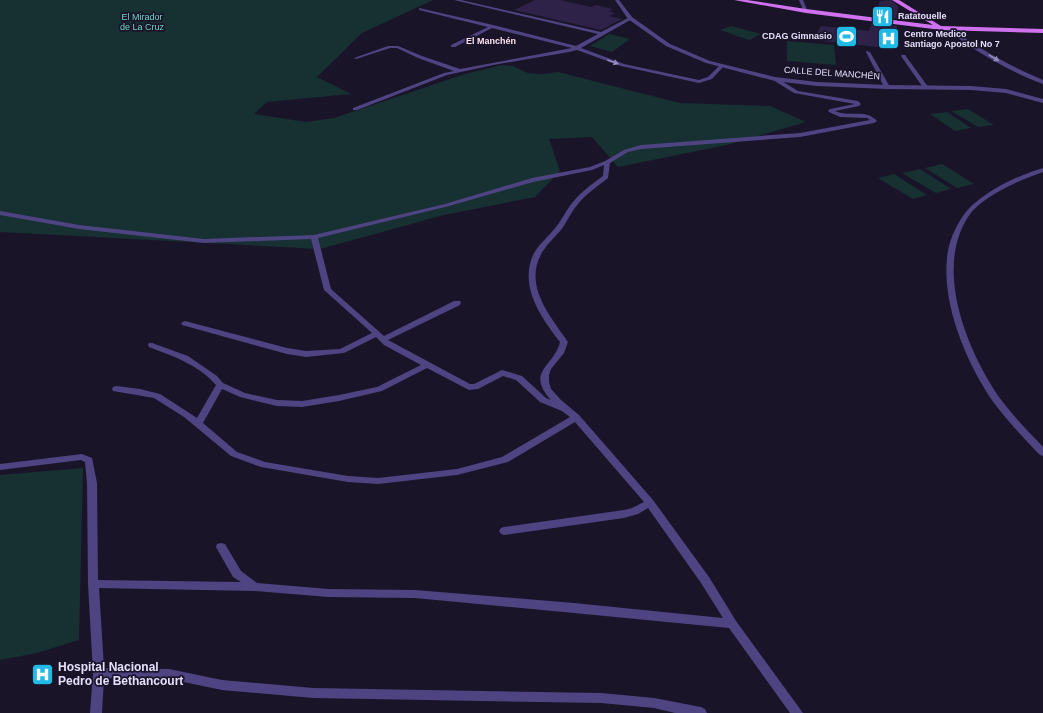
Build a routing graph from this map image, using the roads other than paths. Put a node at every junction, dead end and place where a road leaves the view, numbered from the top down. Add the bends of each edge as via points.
1 (456, 0) edge
2 (617, 0) edge
3 (737, 0) edge
4 (801, 0) edge
5 (895, 0) edge
6 (420, 9) dead end
7 (806, 11) junction
8 (630, 18) junction
9 (493, 26) junction
10 (941, 28) junction
11 (950, 29) junction
12 (1043, 31) edge
13 (603, 34) junction
14 (453, 46) dead end
15 (577, 48) junction
16 (868, 52) dead end
17 (903, 56) dead end
18 (356, 58) dead end
19 (722, 66) junction
20 (460, 71) junction
21 (775, 79) junction
22 (1043, 82) edge
23 (887, 87) junction
24 (926, 88) junction
25 (1043, 101) edge
26 (355, 109) dead end
27 (607, 162) junction
28 (1043, 170) edge
29 (0, 213) edge
30 (314, 237) junction
31 (457, 303) dead end
32 (185, 323) dead end
33 (380, 337) junction
34 (152, 345) dead end
35 (427, 365) junction
36 (220, 385) junction
37 (116, 389) dead end
38 (564, 408) junction
39 (576, 417) junction
40 (198, 424) junction
41 (1043, 453) edge
42 (0, 467) edge
43 (650, 504) junction
44 (504, 531) dead end
45 (221, 547) dead end
46 (93, 584) junction
47 (255, 587) junction
48 (732, 624) junction
49 (99, 673) junction
50 (96, 713) edge
51 (701, 713) edge
52 (797, 713) edge

1 - 13 street
2 - 8 street, CALLE DEL MANCHÉN
3 - 7 main road
4 - 7 street
5 - 10 main road
6 - 9 street
7 - 10 main road
8 - 13 street
8 - 19 street, CALLE DEL MANCHÉN via 668,45
9 - 14 street
9 - 15 street
10 - 11 main road
11 - 12 main road
11 -> 22 street via 1008,66
13 - 15 street
15 -> 19 street via 623,65 699,82 710,79
15 - 20 street
16 - 23 street
17 - 24 street
18 - 20 street via 398,47 420,58
19 - 21 street, CALLE DEL MANCHÉN
20 - 26 street
21 - 23 street, CALLE DEL MANCHÉN
21 - 27 street via 796,92 856,102 857,105 830,111 840,115 868,116 874,121 800,135 641,147 626,151
23 - 24 street, CALLE DEL MANCHÉN
24 - 25 street, CALLE DEL MANCHÉN via 1006,91
27 - 30 street via 592,168 532,180 447,205
27 - 38 street via 606,177 575,203 537,254 532,270 533,287 538,303 547,321 564,342 563,350 547,370 544,380 548,390
28 - 41 street via 996,191 967,215 956,236 950,258 953,299 966,343 978,369 998,402
29 - 30 street via 79,227 204,241
30 - 33 street via 328,290
31 - 33 street
32 - 33 street via 306,354 341,351
33 - 35 street
34 - 36 street via 185,358
35 - 36 street via 379,390 302,404 277,403 243,395
35 - 38 street via 469,387 475,387 502,373 520,378 543,400
36 - 40 street
37 - 40 street via 157,396
38 - 39 street
39 - 40 street via 504,460 457,472 378,481 348,479 264,465 234,454
39 - 43 street
42 - 46 street via 82,457 89,460 92,483
43 - 44 street via 624,514
43 - 48 street via 705,580
45 - 47 street via 237,574
46 - 47 street
46 - 49 street
47 - 48 street via 305,592 415,594 507,601
48 - 52 street
49 - 50 street
49 - 51 street via 168,674 222,685 313,693 601,698 654,703

